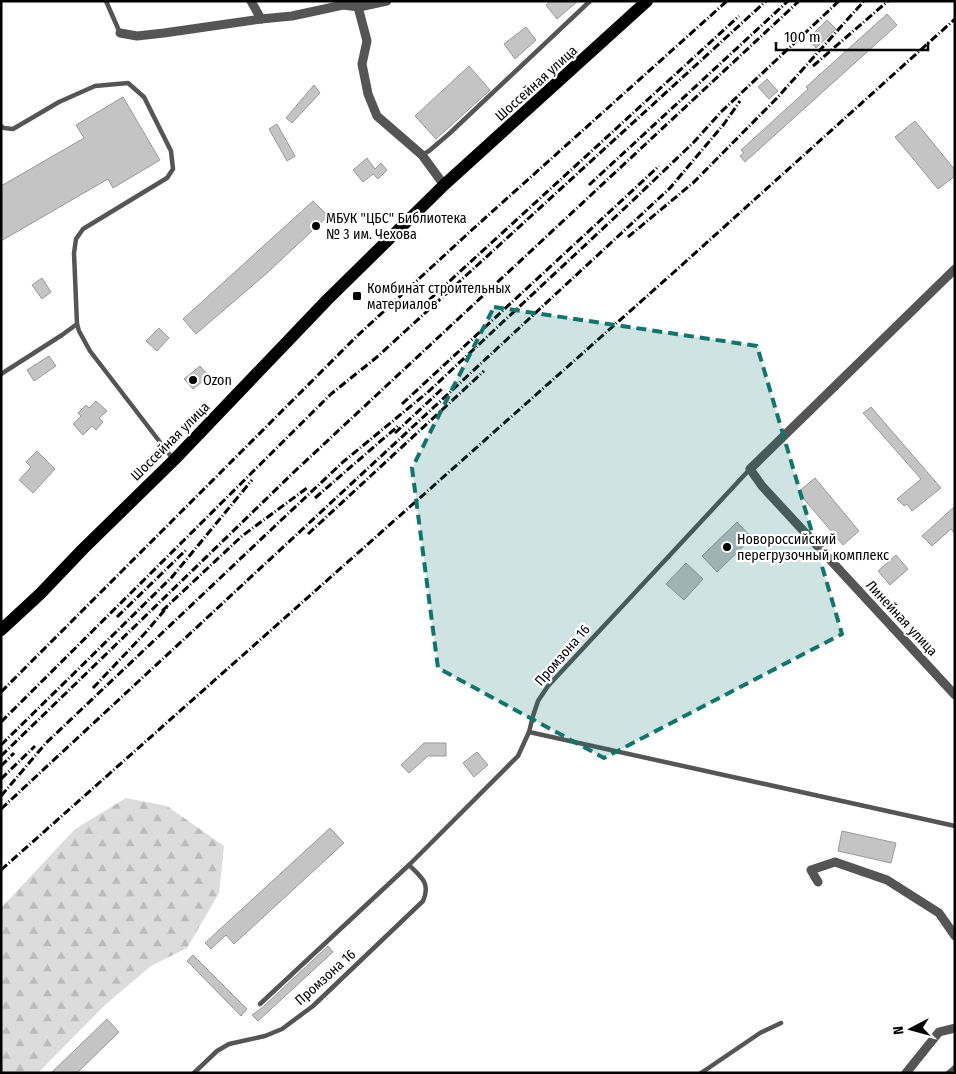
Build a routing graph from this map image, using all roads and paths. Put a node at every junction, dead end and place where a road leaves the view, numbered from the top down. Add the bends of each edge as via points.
1 (106, 1) edge
2 (251, 1) edge
3 (387, 1) edge
4 (590, 1) edge
5 (647, 1) edge
6 (358, 4) edge
7 (261, 19) junction
8 (120, 33) joint
9 (1, 126) edge
10 (422, 155) junction
11 (444, 185) junction
12 (955, 269) edge
13 (77, 324) junction
14 (1, 374) edge
15 (174, 460) junction
16 (750, 470) junction
17 (1, 630) edge
18 (955, 695) edge
19 (530, 732) junction
20 (955, 826) edge
21 (409, 865) junction
22 (818, 882) dead end
23 (955, 936) edge
24 (260, 1004) dead end
25 (781, 1023) dead end
26 (955, 1028) edge
27 (955, 1067) edge
28 (194, 1073) edge
29 (701, 1073) edge
30 (906, 1073) edge
31 (948, 1073) edge

1 - 8 lane
2 - 7 street
3 - 6 street
4 - 10 lane via 450,134
5 - 11 main road, Шоссейная улица
6 - 7 street
6 - 10 street via 367,41 362,64 368,94 377,116
7 - 8 street via 137,36
9 - 13 lane via 13,129 59,102 95,86 128,83 144,97 171,151 173,169 167,178 82,229 76,239
10 - 11 street
11 - 15 main road, Шоссейная улица via 327,300
12 - 16 street
13 - 14 lane
13 - 15 lane via 90,351
15 - 17 main road, Шоссейная улица
16 - 18 street, Линейная улица
16 - 19 lane, Промзона 16 via 548,686 532,716
19 - 20 lane
19 - 21 lane, Промзона 16 via 518,756
21 - 24 lane, Промзона 16
21 - 28 lane, Промзона 16 via 426,884 423,901 313,1006 282,1029 229,1044
22 - 23 street via 811,870 835,862 886,880 939,913
25 - 29 lane via 760,1033
26 - 30 street via 939,1032
27 - 31 lane

